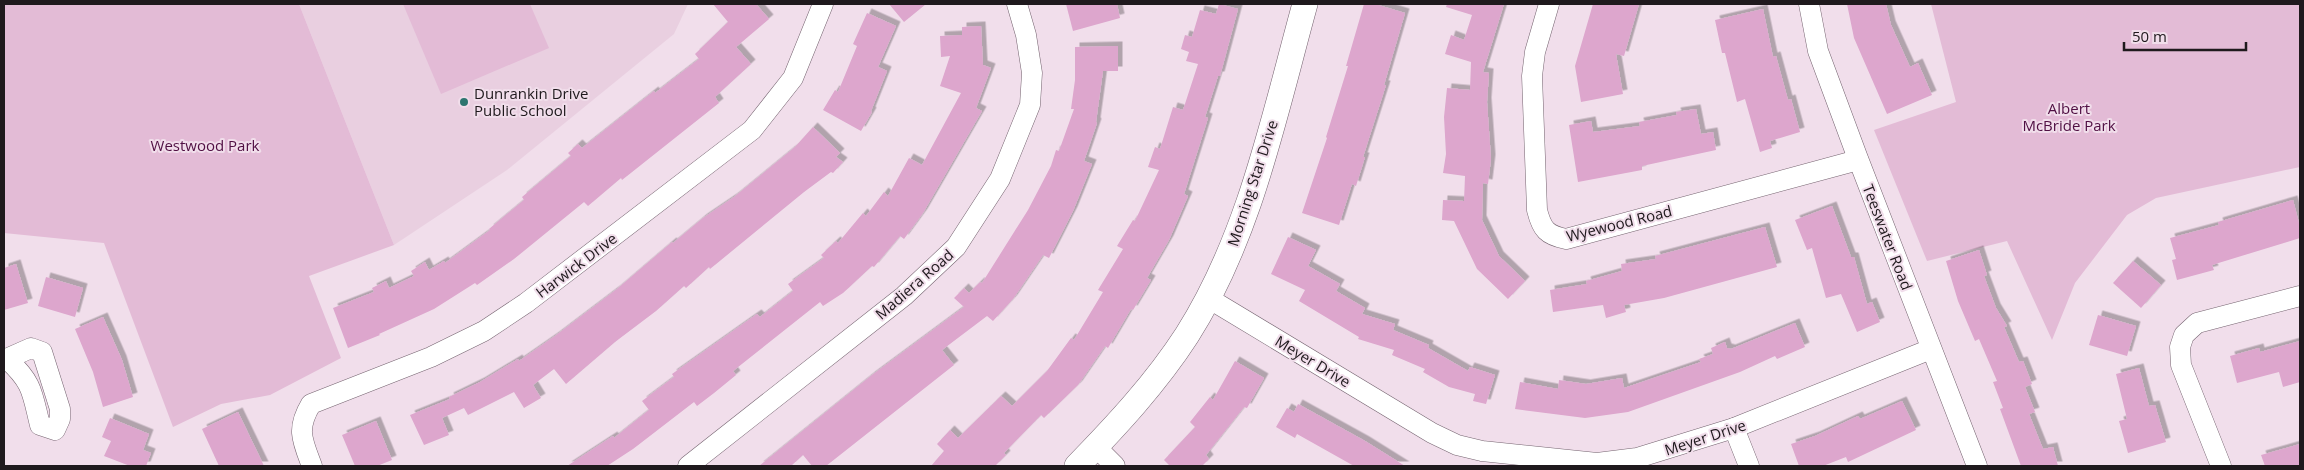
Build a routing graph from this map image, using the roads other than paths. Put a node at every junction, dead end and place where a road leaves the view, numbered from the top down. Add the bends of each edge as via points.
1 (823, 4) edge
2 (1017, 4) edge
3 (1306, 4) edge
4 (1549, 4) edge
5 (1809, 4) edge
6 (1858, 160) junction
7 (2300, 296) edge
8 (1208, 298) junction
9 (1930, 349) junction
10 (1734, 428) junction
11 (1096, 447) junction
12 (312, 466) edge
13 (688, 466) edge
14 (1077, 466) edge
15 (1115, 466) edge
16 (1749, 466) edge
17 (1977, 466) edge
18 (2221, 466) edge

1 - 12 street, Harwick Drive via 793,78 752,130 526,303 484,331 431,357 311,404 300,428
2 - 13 street, Madiera Road via 1032,73 1030,106 1000,179 956,247 904,296
3 - 8 street, Morning Star Drive via 1256,183
4 - 6 street, Wyewood Road via 1535,52 1532,76 1537,210 1541,224 1551,236 1566,239
5 - 6 street, Teeswater Road via 1818,51
6 - 9 street, Teeswater Road
7 - 18 street via 2197,323 2184,335 2180,365
8 - 10 street, Meyer Drive via 1432,433 1473,449 1597,463 1637,458
8 - 11 street, Morning Star Drive via 1186,336 1154,379
9 - 10 street, Meyer Drive
9 - 17 street, Teeswater Road
10 - 16 street
11 - 14 street, Morning Star Drive
11 - 15 street

